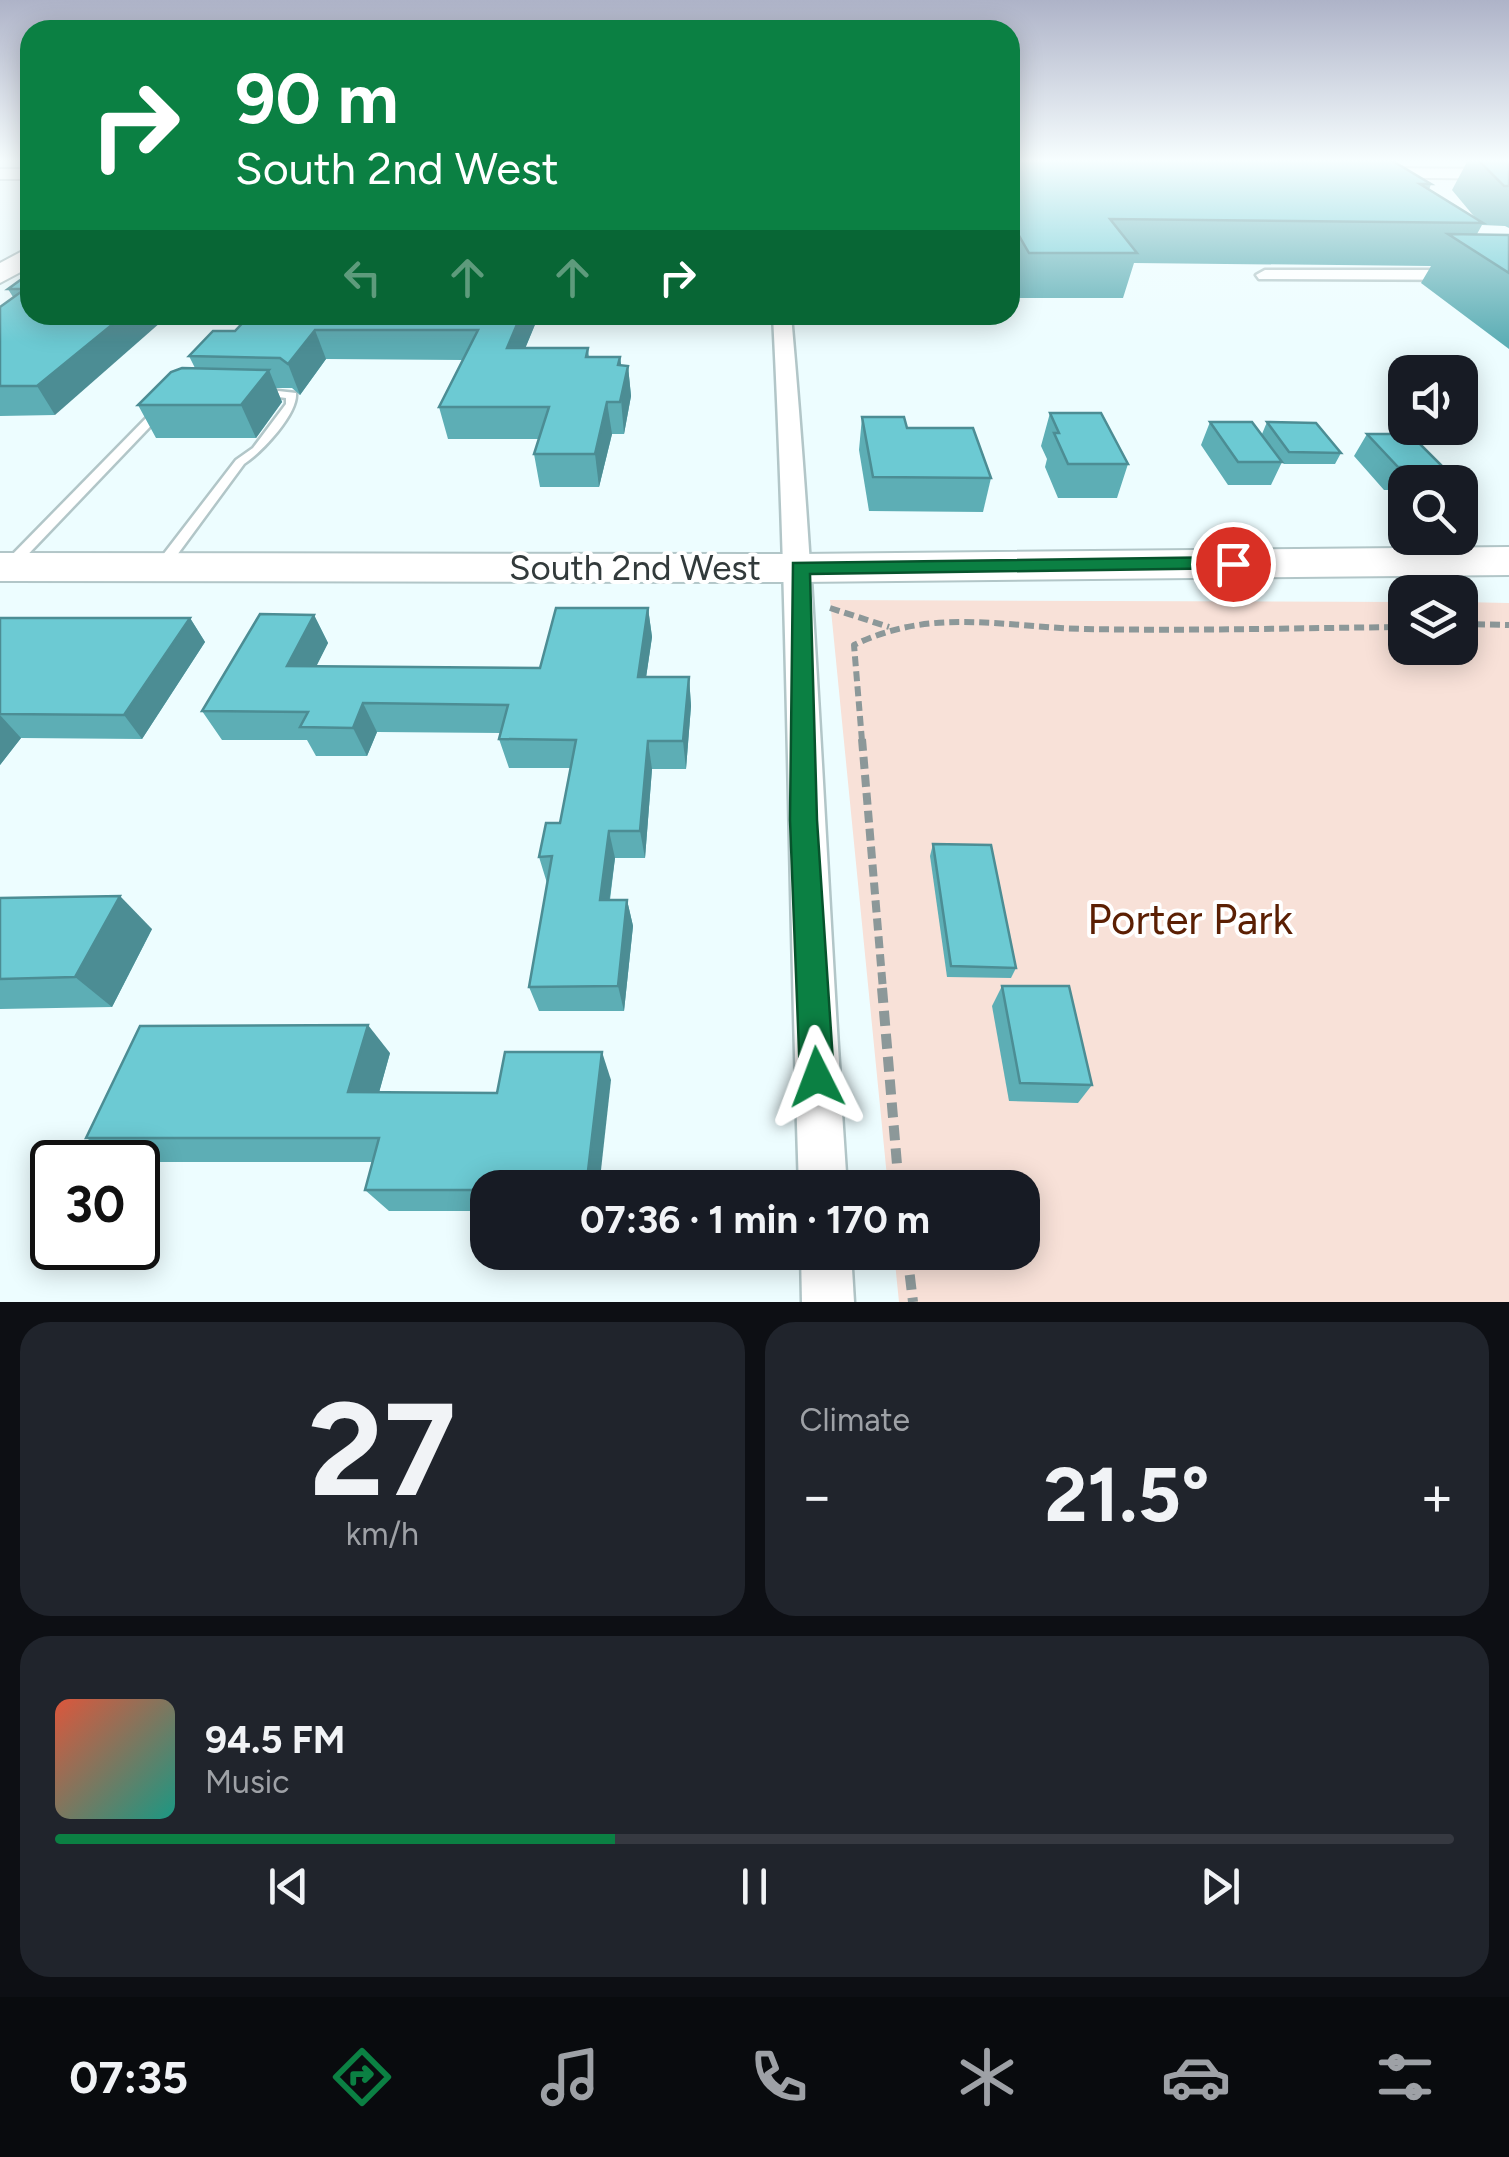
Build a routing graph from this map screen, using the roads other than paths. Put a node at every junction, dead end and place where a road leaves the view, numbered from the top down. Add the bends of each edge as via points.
1 (1509, 274) edge
2 (1265, 275) dead end
3 (783, 325) edge
4 (247, 392) edge
5 (174, 402) edge
6 (1509, 560) edge
7 (4, 567) edge
8 (162, 567) junction
9 (800, 568) junction
10 (821, 1170) edge
11 (827, 1270) edge
12 (828, 1302) edge

1 - 2 street
3 - 9 street
4 - 8 lane via 292,395 291,404
5 - 7 lane
6 - 9 main road, South 2nd West
7 - 8 main road, South 2nd West
8 - 9 main road, South 2nd West
9 - 10 street
11 - 12 street

